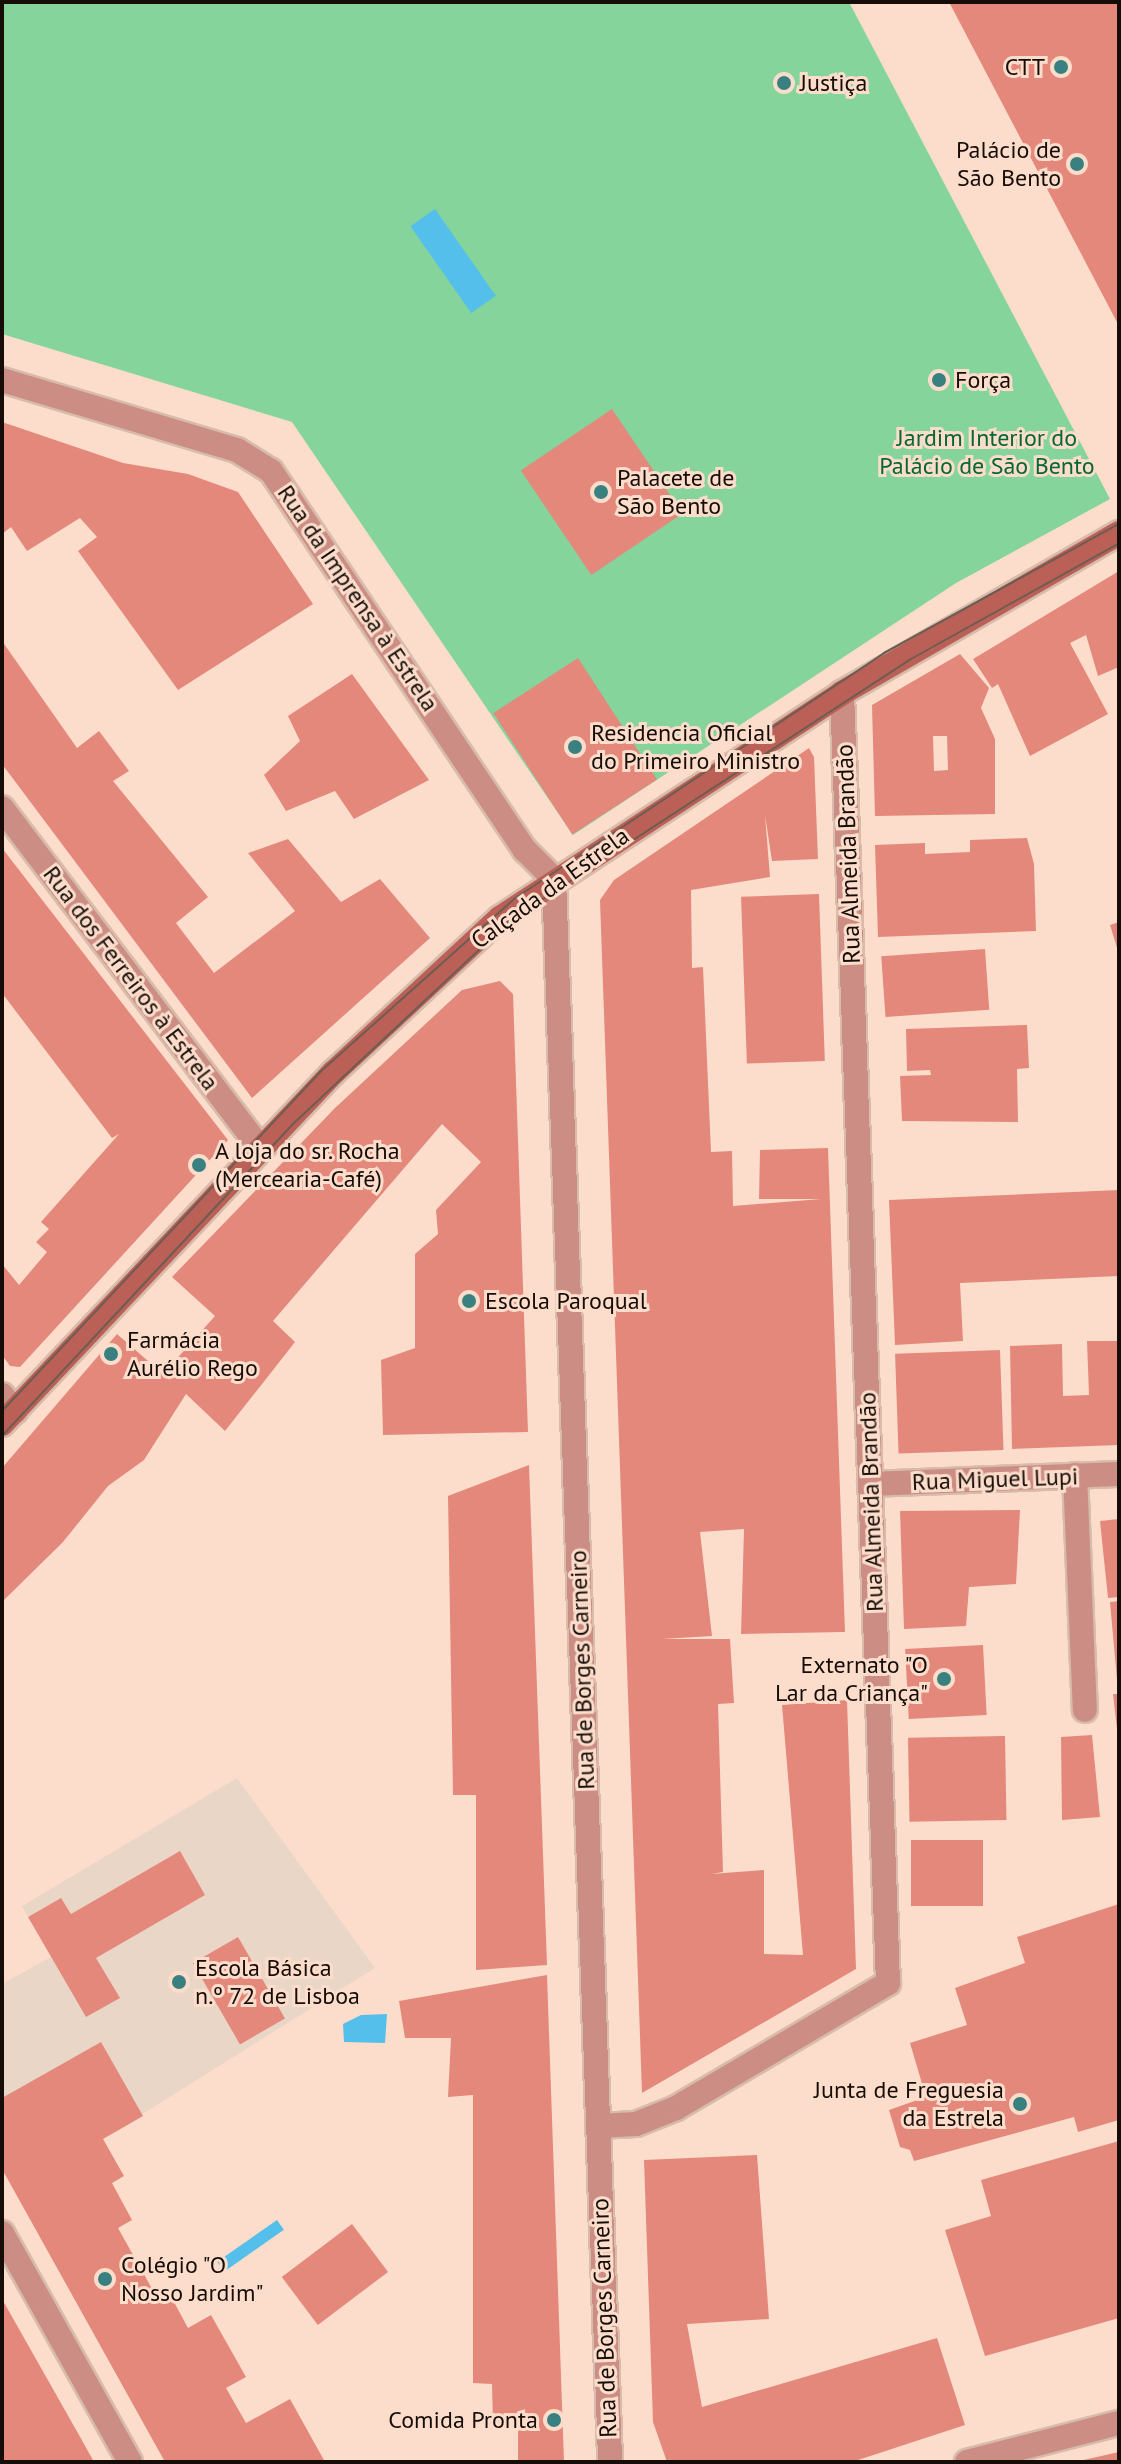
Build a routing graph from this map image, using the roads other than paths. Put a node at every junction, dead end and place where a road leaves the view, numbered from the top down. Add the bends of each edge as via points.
1 (2, 380) edge
2 (1119, 533) edge
3 (842, 693) junction
4 (2, 808) edge
5 (554, 879) junction
6 (260, 1148) junction
7 (6, 1410) edge
8 (1119, 1474) edge
9 (1075, 1475) junction
10 (870, 1484) junction
11 (1085, 1710) dead end
12 (598, 2126) junction
13 (2, 2233) edge
14 (1119, 2423) edge
15 (130, 2462) edge
16 (610, 2462) edge
17 (967, 2462) edge

1 - 5 street, Rua da Imprensa à Estrela via 237,450 271,471 525,850
2 - 3 main road, Calçada da Estrela
3 - 5 main road, Calçada da Estrela
3 - 10 street, Rua Almeida Brandão
4 - 6 street, Rua dos Ferreiros à Estrela
5 - 6 main road, Calçada da Estrela via 462,952
5 - 12 street, Rua de Borges Carneiro
6 - 7 main road, Calçada da Estrela
8 - 9 street, Rua Miguel Lupi
9 - 10 street, Rua Miguel Lupi
9 - 11 street
10 - 12 street, Rua Almeida Brandão via 888,1983 676,2108 636,2124
12 - 16 street, Rua de Borges Carneiro
13 - 15 street
14 - 17 street

